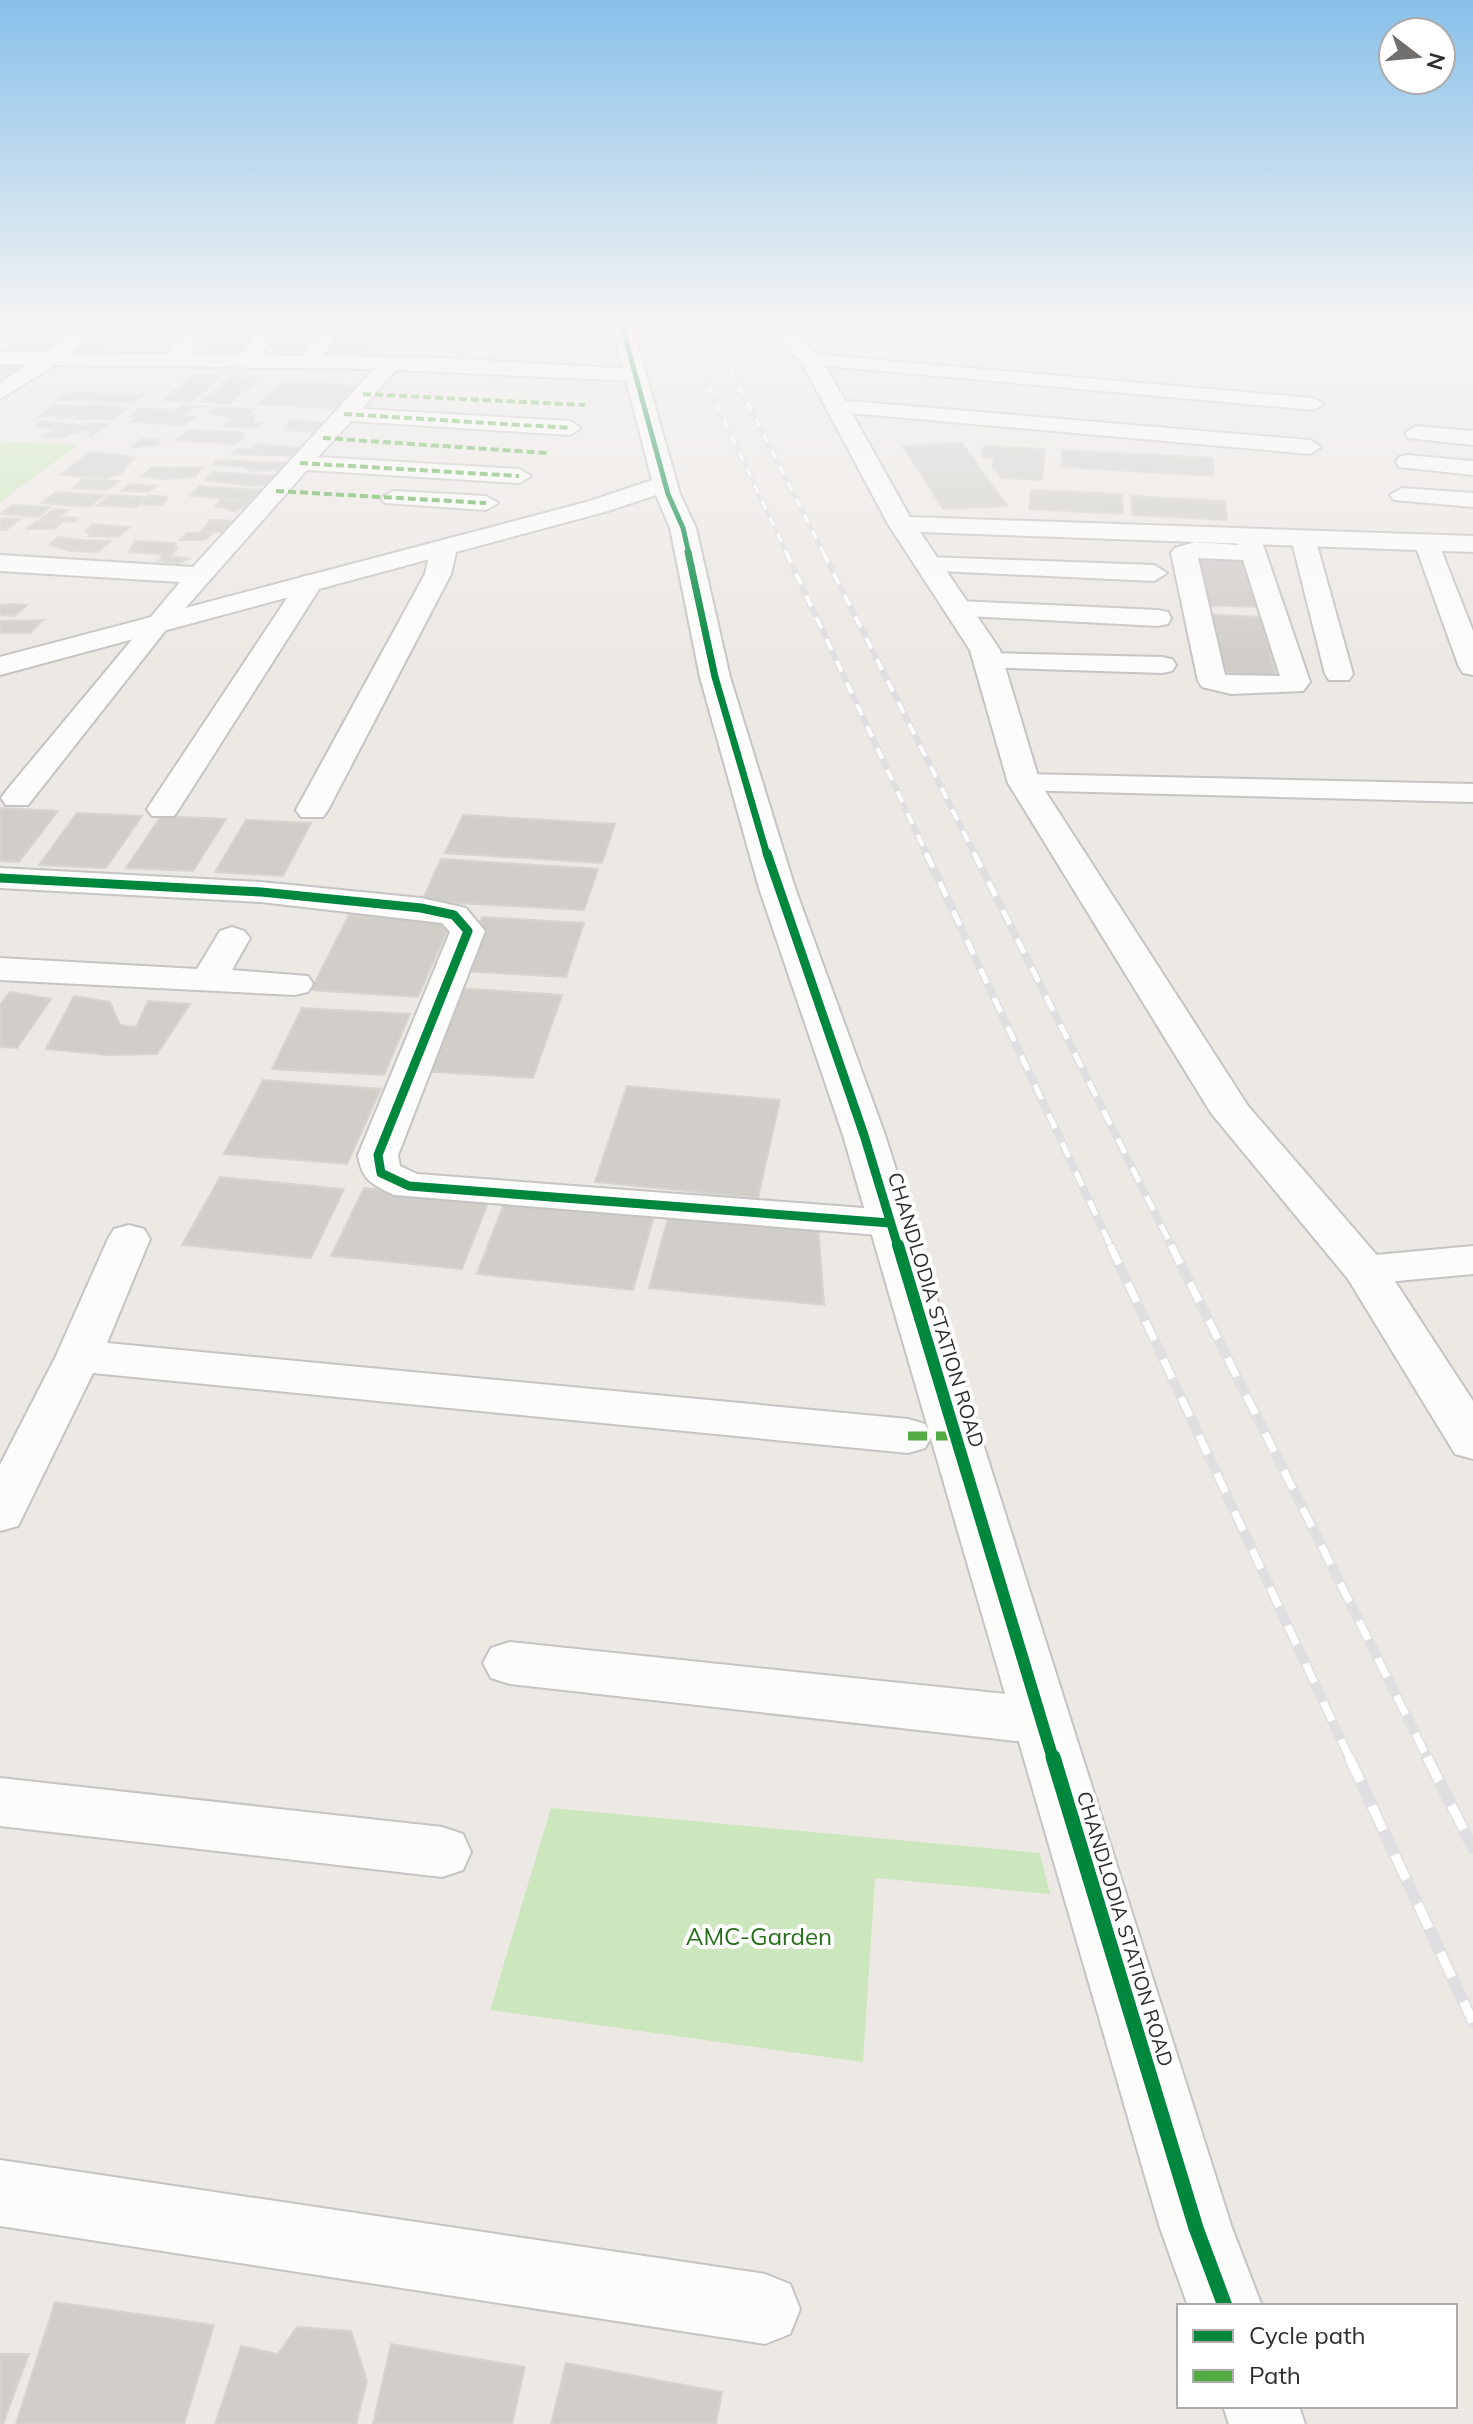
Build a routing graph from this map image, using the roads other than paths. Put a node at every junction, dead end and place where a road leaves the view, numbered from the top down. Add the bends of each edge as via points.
1 (326, 435) edge
2 (651, 435) edge
3 (852, 435) edge
4 (1173, 435) edge
5 (1440, 435) edge
6 (323, 438) junction
7 (1473, 438) edge
8 (1310, 447) dead end
9 (547, 453) dead end
10 (1407, 462) dead end
11 (300, 463) junction
12 (1473, 468) edge
13 (519, 476) dead end
14 (665, 484) junction
15 (276, 491) junction
16 (1402, 495) dead end
17 (1473, 500) edge
18 (486, 503) dead end
19 (901, 524) junction
20 (1303, 538) junction
21 (1426, 542) junction
22 (1250, 544) junction
23 (1473, 544) edge
24 (444, 548) junction
25 (0, 563) edge
26 (928, 565) junction
27 (1154, 573) dead end
28 (200, 575) junction
29 (310, 583) junction
30 (958, 609) junction
31 (1158, 618) dead end
32 (155, 625) junction
33 (988, 661) junction
34 (1162, 665) dead end
35 (0, 666) edge
36 (1473, 667) edge
37 (1339, 674) dead end
38 (1024, 783) junction
39 (1473, 793) edge
40 (17, 798) dead end
41 (163, 809) dead end
42 (312, 810) dead end
43 (0, 878) edge
44 (232, 938) dead end
45 (0, 969) edge
46 (209, 980) junction
47 (295, 984) dead end
48 (890, 1223) junction
49 (129, 1239) dead end
50 (1473, 1260) edge
51 (1365, 1270) junction
52 (79, 1356) junction
53 (908, 1436) dead end
54 (1473, 1441) edge
55 (0, 1513) edge
56 (510, 1663) dead end
57 (1043, 1721) junction
58 (0, 1802) edge
59 (442, 1852) dead end
60 (0, 2193) edge
61 (1224, 2304) edge
62 (765, 2309) dead end

1 - 6 street
2 - 14 street, CHANDLODIA STATION ROAD
3 - 19 street
4 - 8 street
5 - 7 street
6 - 9 street
6 - 11 street
10 - 12 street
11 - 13 street
11 - 15 street
14 - 24 street
14 - 48 street, CHANDLODIA STATION ROAD via 683,528 715,677 777,888
15 - 18 street
15 - 28 street
16 - 17 street
19 - 22 street
19 - 26 street
20 - 21 street
20 - 22 street
20 - 37 street
21 - 23 street
21 - 36 street
22 - 22 street via 1296,682 1293,685 1212,681 1184,553
24 - 29 street
24 - 42 street via 438,574
25 - 28 street
26 - 27 street
26 - 30 street
28 - 32 street
29 - 32 street
29 - 41 street
30 - 31 street
30 - 33 street
32 - 35 street
32 - 40 street
33 - 34 street
33 - 38 street
38 - 39 street
38 - 51 street via 1232,1113
43 - 48 street via 261,892 454,915 468,931 378,1155 381,1173 409,1186
44 - 46 street
45 - 46 street
46 - 47 street
48 - 57 street, CHANDLODIA STATION ROAD
49 - 52 street
50 - 51 street
51 - 54 street
52 - 53 street
52 - 55 street
56 - 57 street
57 - 61 street, CHANDLODIA STATION ROAD via 1196,2228
58 - 59 street
60 - 62 street

